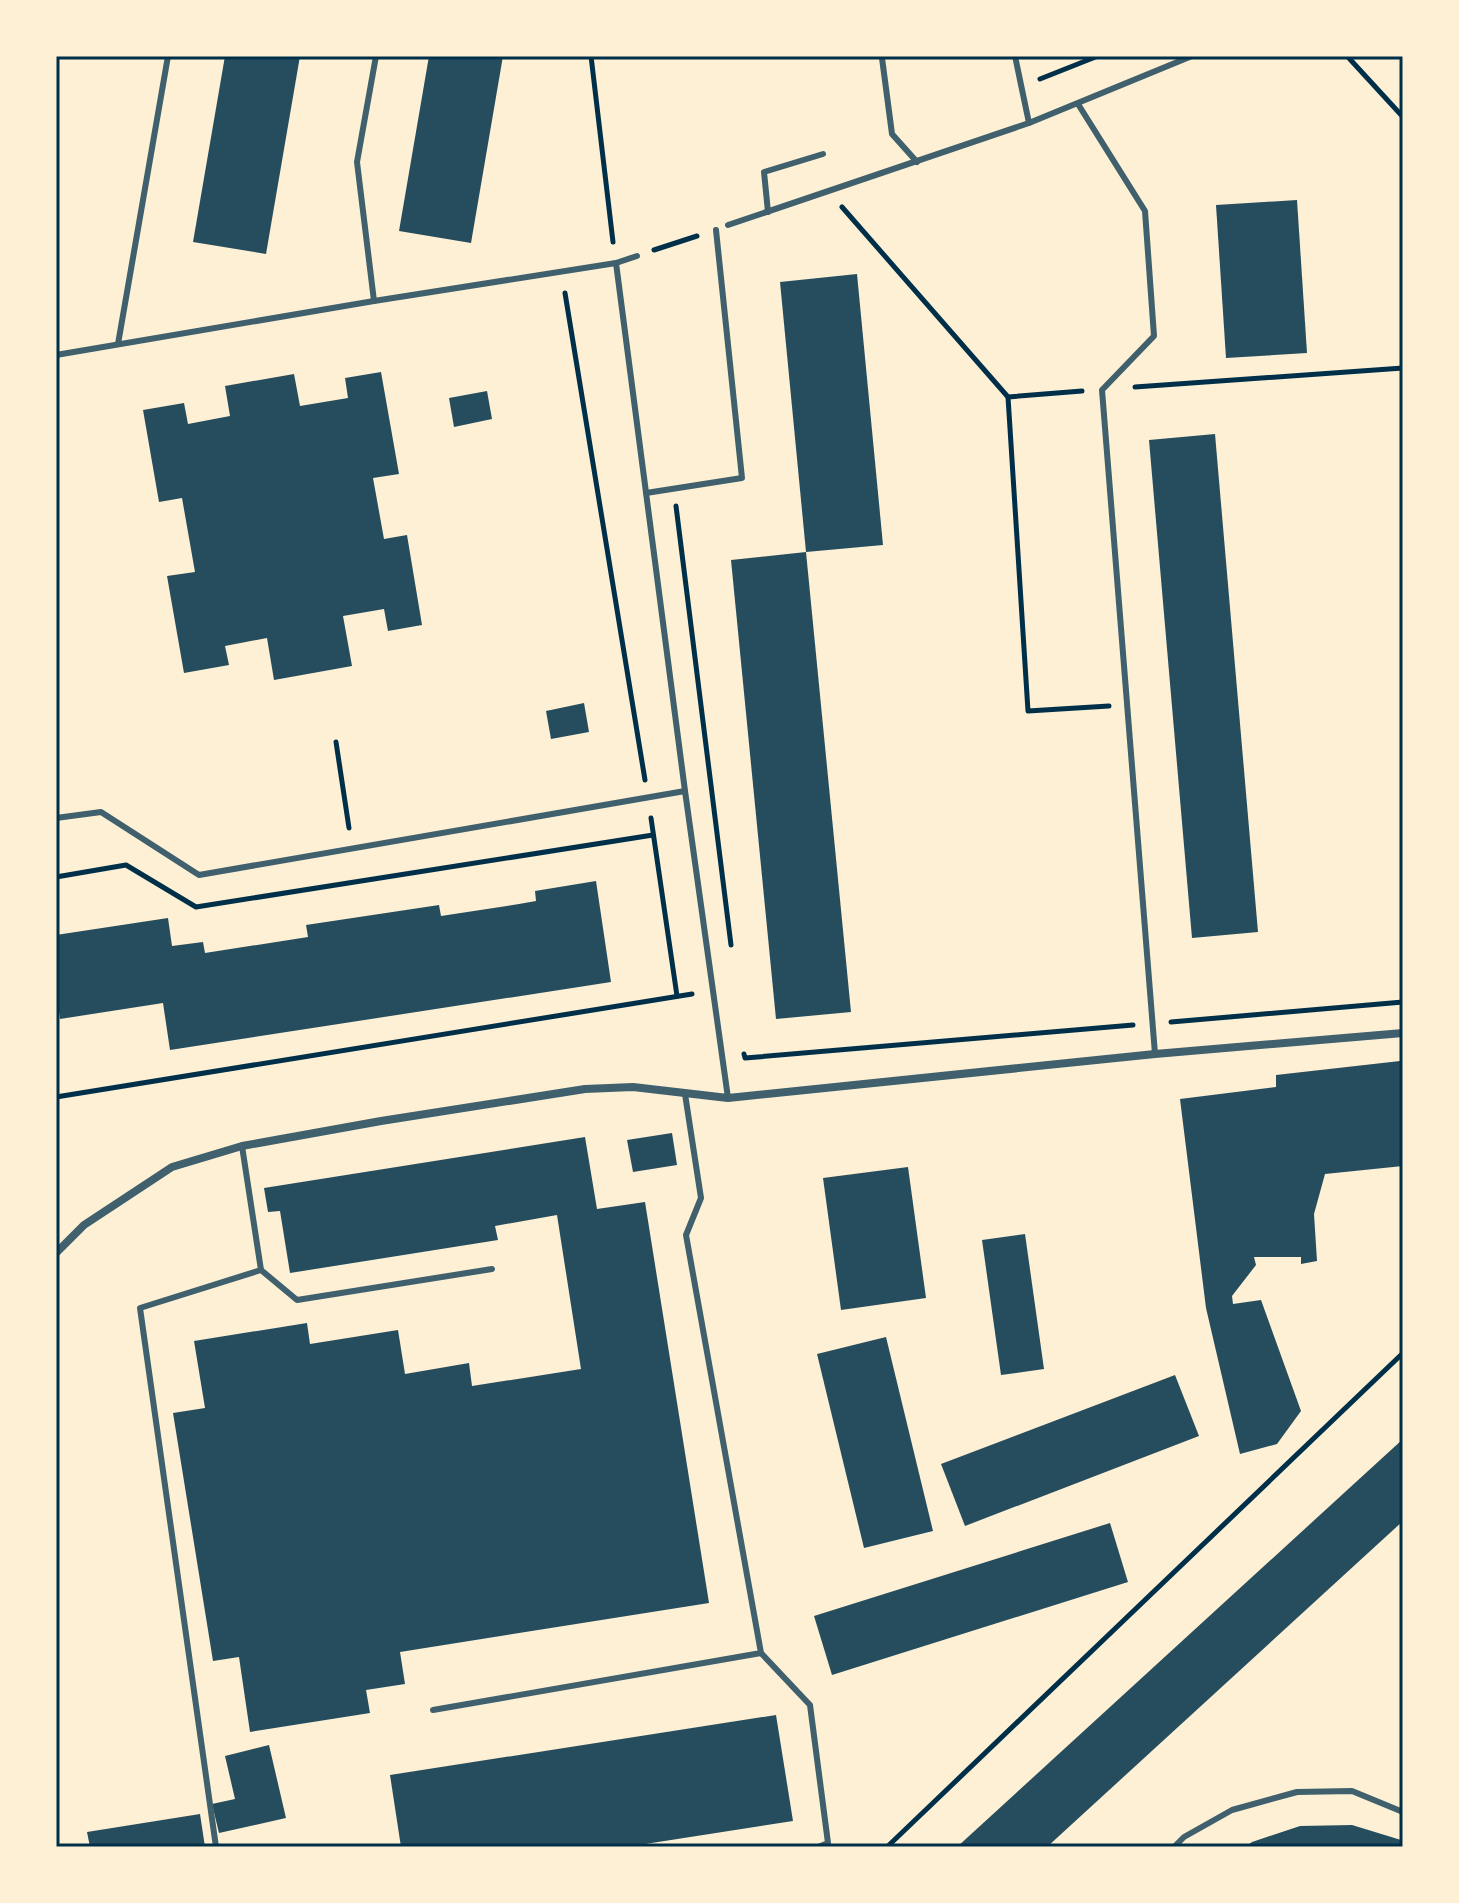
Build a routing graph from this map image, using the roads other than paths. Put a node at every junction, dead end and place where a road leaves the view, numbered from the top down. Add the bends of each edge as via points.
1 (168, 56) edge
2 (376, 56) edge
3 (1015, 56) edge
4 (1192, 56) edge
5 (882, 58) dead end
6 (1078, 104) junction
7 (1029, 123) junction
8 (823, 154) dead end
9 (917, 162) junction
10 (768, 212) junction
11 (728, 225) dead end
12 (716, 230) road end
13 (637, 256) road end
14 (616, 263) junction
15 (374, 301) junction
16 (118, 344) junction
17 (56, 355) edge
18 (646, 493) junction
19 (685, 791) junction
20 (56, 818) edge
21 (1403, 1033) edge
22 (1155, 1054) junction
23 (685, 1094) junction
24 (728, 1098) junction
25 (242, 1146) junction
26 (56, 1253) edge
27 (492, 1269) dead end
28 (261, 1270) junction
29 (761, 1653) junction
30 (433, 1710) dead end
31 (1403, 1812) edge
32 (216, 1847) edge
33 (818, 1847) edge
34 (1174, 1847) edge

1 - 16 lane
2 - 15 lane via 357,162
3 - 7 lane
4 - 6 lane
5 - 9 lane via 892,134
6 - 7 lane
6 - 22 lane via 1145,211 1154,336 1102,390
7 - 9 lane
8 - 10 lane via 764,172
9 - 10 lane
10 - 11 lane
12 - 18 lane via 742,478
13 - 14 lane
14 - 15 lane
14 - 18 lane
15 - 16 lane
16 - 17 lane
18 - 19 lane
19 - 20 lane via 199,875 101,812
19 - 24 lane
21 - 22 street
22 - 24 street
23 - 24 street
23 - 25 street via 633,1087 585,1089
23 - 29 lane via 701,1198 686,1235
25 - 26 street via 172,1167 84,1225
25 - 28 lane
27 - 28 lane via 297,1300
28 - 32 lane via 140,1308
29 - 30 lane
29 - 33 lane via 810,1705 828,1843
31 - 34 lane via 1352,1791 1297,1792 1232,1810

